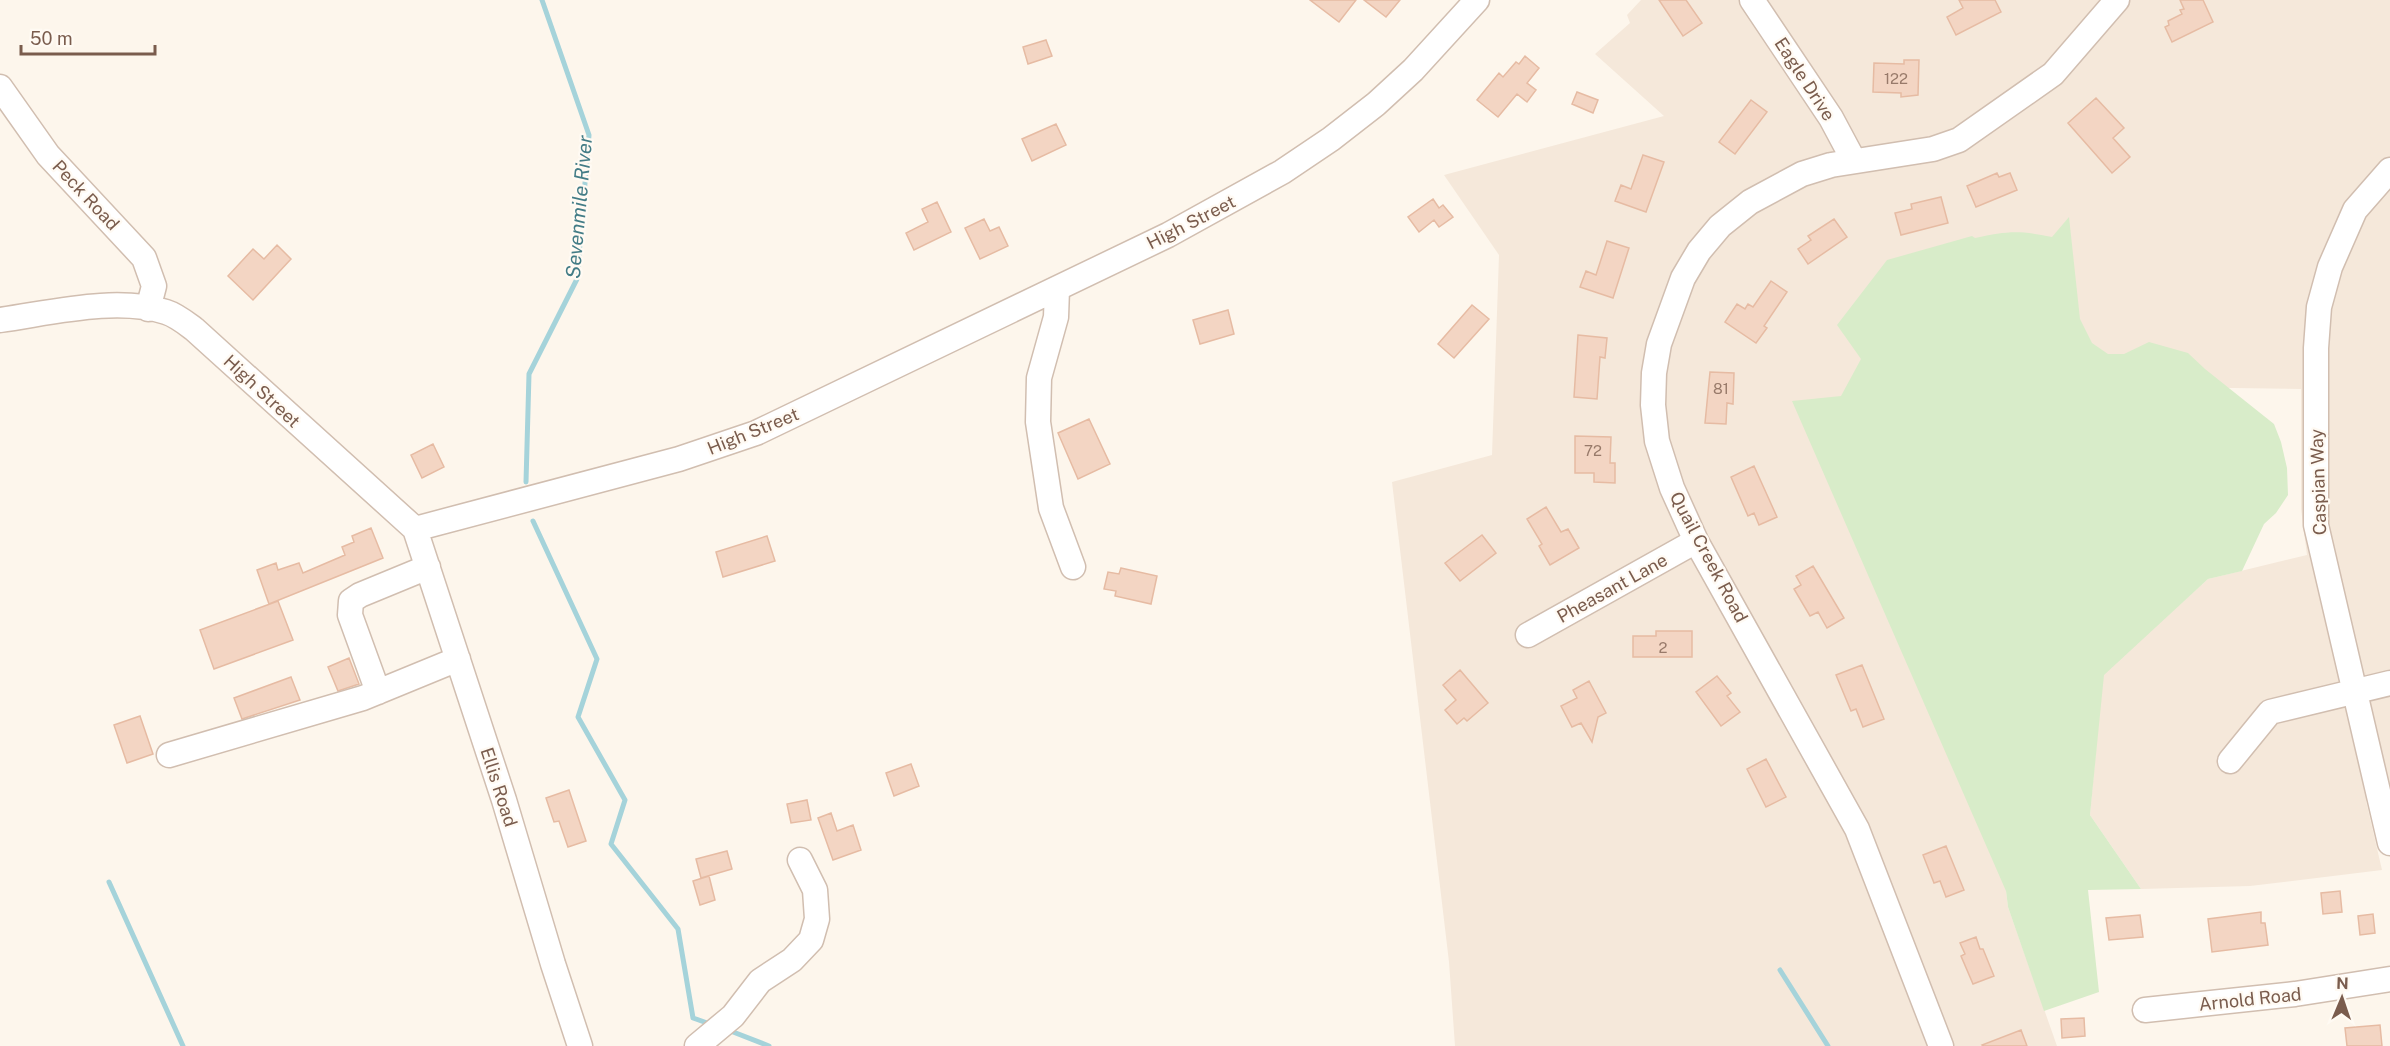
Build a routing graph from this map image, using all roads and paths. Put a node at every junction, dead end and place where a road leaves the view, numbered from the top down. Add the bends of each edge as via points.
1 (1477, 0) edge
2 (1752, 0) edge
3 (2117, 0) edge
4 (0, 87) edge
5 (1854, 161) junction
6 (2390, 170) edge
7 (1057, 288) junction
8 (148, 309) junction
9 (0, 320) edge
10 (415, 529) junction
11 (1696, 541) junction
12 (428, 567) junction
13 (1073, 567) dead end
14 (1528, 635) dead end
15 (458, 659) junction
16 (2390, 683) edge
17 (2354, 691) junction
18 (378, 692) junction
19 (169, 755) dead end
20 (2230, 761) dead end
21 (2390, 843) edge
22 (800, 860) dead end
23 (2390, 980) edge
24 (2145, 1010) dead end
25 (712, 1033) edge
26 (580, 1046) edge
27 (1941, 1046) edge

1 - 7 street, High Street via 1413,70 1331,140 1232,201
2 - 5 street, Eagle Drive via 1831,118
3 - 5 street, Quail Creek Road via 2053,74 1959,140 1933,149
4 - 8 street, Peck Road via 48,155 144,258 154,286
5 - 11 street, Quail Creek Road via 1802,174 1750,202 1720,226 1699,251 1675,297 1659,344 1653,405 1657,441 1672,488
6 - 17 street, Caspian Way via 2355,210 2330,267 2319,307 2316,348 2316,525
7 - 10 street, High Street via 756,433 679,459
7 - 13 street via 1056,317 1039,378 1038,423 1052,508
8 - 9 street, High Street via 97,306
8 - 10 street, High Street via 168,312 194,329
10 - 12 street, Ellis Road
11 - 14 street, Pheasant Lane
11 - 27 street, Quail Creek Road via 1857,829
12 - 15 street, Ellis Road
12 - 18 street via 351,602 350,615
15 - 18 street
15 - 26 street, Ellis Road
16 - 17 street
17 - 20 street via 2270,712
17 - 21 street, Caspian Way
18 - 19 street
22 - 25 street via 815,890 817,919 811,940 792,960 760,981 733,1016
23 - 24 street, Arnold Road

